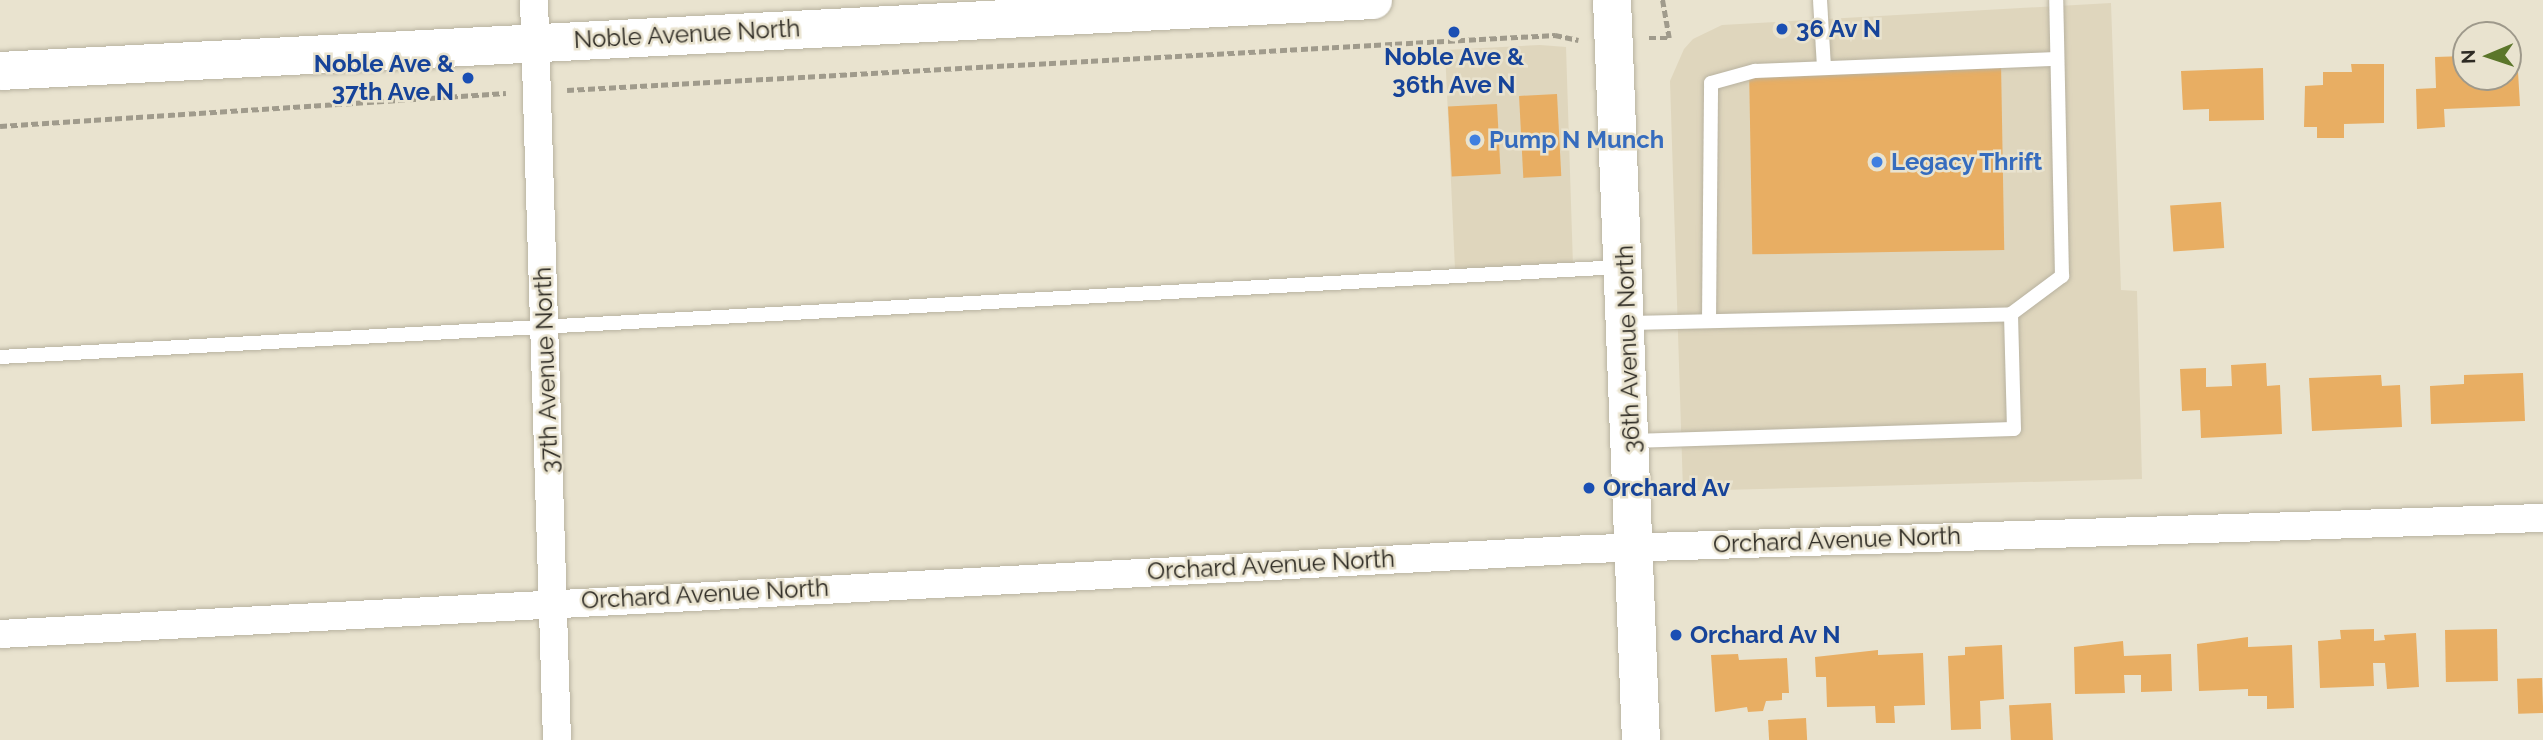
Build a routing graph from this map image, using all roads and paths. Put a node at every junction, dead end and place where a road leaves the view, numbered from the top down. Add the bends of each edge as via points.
1 (534, 0) edge
2 (1373, 0) edge
3 (1612, 0) edge
4 (1662, 0) edge
5 (1820, 0) edge
6 (2056, 0) edge
7 (1669, 38) dead end
8 (1570, 40) dead end
9 (535, 41) junction
10 (2057, 59) junction
11 (1824, 67) junction
12 (0, 71) edge
13 (537, 91) junction
14 (0, 126) edge
15 (1625, 267) junction
16 (2011, 314) junction
17 (1709, 321) junction
18 (1627, 323) junction
19 (544, 327) junction
20 (0, 357) edge
21 (1631, 441) junction
22 (2543, 518) edge
23 (1635, 547) junction
24 (554, 602) junction
25 (0, 634) edge
26 (557, 740) edge
27 (1641, 740) edge

1 - 9 street, 37th Avenue North
2 - 9 street, Noble Avenue North
3 - 15 street, 36th Avenue North
4 - 7 path
5 - 11 lane
6 - 10 lane
8 - 13 path via 1555,35
9 - 12 street, Noble Avenue North
9 - 13 street, 37th Avenue North
10 - 11 lane
10 - 16 lane via 2062,276
11 - 17 lane via 1755,71 1711,83
13 - 14 path
13 - 19 street, 37th Avenue North
15 - 18 street, 36th Avenue North
15 - 19 lane
16 - 17 lane
16 - 21 lane via 2014,429
17 - 18 lane
18 - 21 street, 36th Avenue North
19 - 20 lane
19 - 24 street, 37th Avenue North
21 - 23 street, 36th Avenue North
22 - 23 street, Orchard Avenue North
23 - 24 street, Orchard Avenue North
23 - 27 street, 36th Avenue North
24 - 25 street, Orchard Avenue North
24 - 26 street, 37th Avenue North

